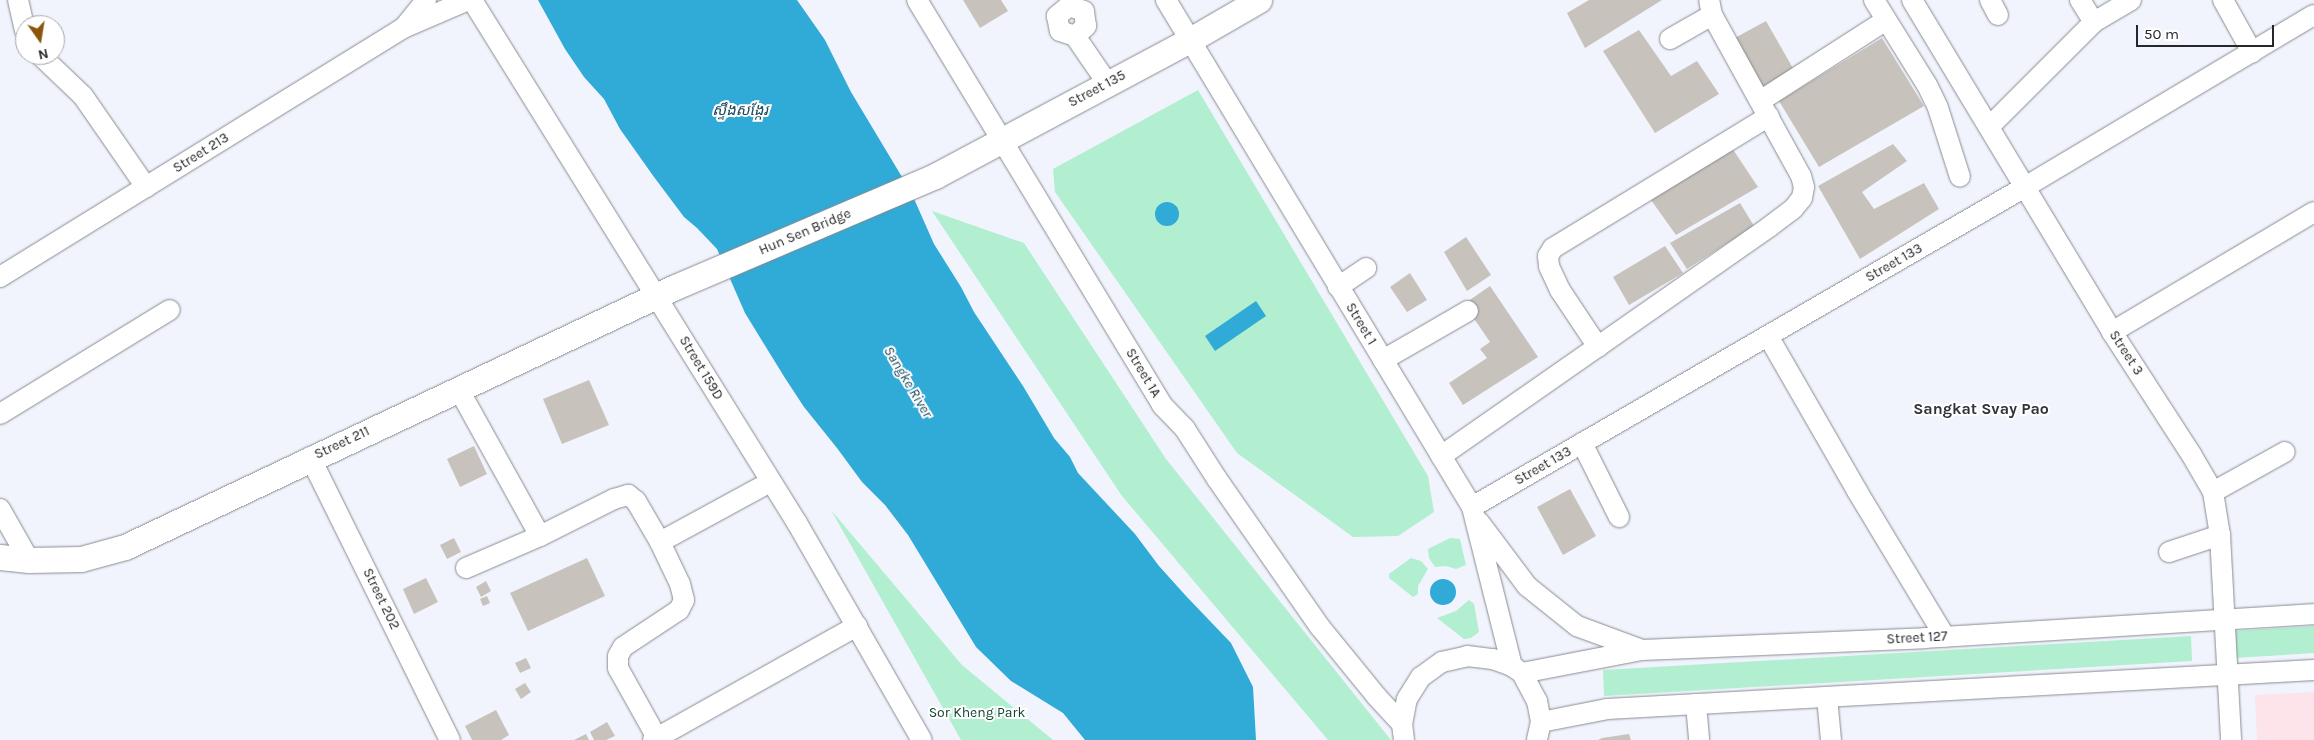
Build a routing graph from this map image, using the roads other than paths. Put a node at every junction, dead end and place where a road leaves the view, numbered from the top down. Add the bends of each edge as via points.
1 (18, 0) edge
2 (426, 0) edge
3 (468, 0) edge
4 (472, 0) edge
5 (917, 0) edge
6 (1166, 0) edge
7 (1259, 0) edge
8 (1874, 0) edge
9 (1912, 0) edge
10 (2080, 0) edge
11 (2131, 0) edge
12 (2222, 0) edge
13 (1710, 8) edge
14 (21, 15) edge
15 (2314, 15) edge
16 (1886, 20) junction
17 (2094, 22) junction
18 (403, 28) junction
19 (1075, 36) dead end
20 (1670, 39) dead end
21 (1190, 40) junction
22 (2252, 52) junction
23 (50, 65) edge
24 (1108, 84) junction
25 (1765, 108) junction
26 (1989, 128) junction
27 (1002, 140) junction
28 (934, 176) joint
29 (1960, 177) dead end
30 (146, 187) junction
31 (2025, 187) junction
32 (2314, 212) edge
33 (1366, 268) dead end
34 (0, 277) edge
35 (1338, 287) junction
36 (666, 291) junction
37 (170, 310) dead end
38 (1468, 311) dead end
39 (2112, 332) junction
40 (1768, 336) junction
41 (1598, 346) junction
42 (1383, 360) junction
43 (458, 388) junction
44 (0, 414) edge
45 (1582, 443) junction
46 (2285, 452) dead end
47 (1441, 456) junction
48 (310, 458) junction
49 (770, 482) junction
50 (2213, 492) junction
51 (0, 509) edge
52 (1473, 511) junction
53 (1619, 517) dead end
54 (540, 536) junction
55 (2220, 536) junction
56 (660, 542) junction
57 (2169, 552) dead end
58 (0, 557) edge
59 (29, 560) junction
60 (466, 568) dead end
61 (2314, 614) edge
62 (2225, 620) junction
63 (857, 626) junction
64 (1945, 637) junction
65 (1642, 650) junction
66 (1517, 669) junction
67 (2314, 670) edge
68 (2228, 675) junction
69 (1827, 697) junction
70 (1696, 704) junction
71 (1539, 731) edge
72 (1403, 732) edge
73 (655, 739) edge
74 (450, 740) edge
75 (922, 740) edge
76 (1699, 740) edge
77 (1831, 740) edge
78 (2231, 740) edge

1 - 14 street
2 - 18 street, Street 213
3 - 18 street, Street 213
4 - 36 street, Street 159D
5 - 27 street, Street 1A
6 - 21 street, Street 1
7 - 21 main road, Street 135
8 - 16 street
9 - 26 street, Street 3
10 - 17 street
11 - 17 street
12 - 22 street
13 - 20 street
13 - 25 street
15 - 22 street, Street 133
16 - 25 street
16 - 29 street via 1930,93
17 - 26 street
18 - 30 street, Street 213
19 - 24 street
21 - 24 main road, Street 135
21 - 35 street, Street 1
22 - 31 street, Street 133
23 - 30 street via 83,96
24 - 27 main road, Street 135
25 - 41 street via 1801,176 1802,198 1769,227
25 - 41 street via 1553,248 1548,256 1548,266 1560,290
26 - 31 street, Street 3
27 - 28 main road, Street 135
27 - 72 street, Street 1A via 1162,405 1185,429 1216,479 1320,627
28 - 36 main road, Hun Sen Bridge
30 - 34 street, Street 213
31 - 39 street, Street 3
31 - 40 street, Street 133
32 - 39 street
33 - 35 street
35 - 42 street, Street 1
36 - 43 main road, Street 211
36 - 49 street, Street 159D
37 - 44 street
38 - 42 street
39 - 50 street, Street 3
40 - 45 street, Street 133
40 - 64 street
41 - 47 street
42 - 47 street, Street 1
43 - 48 main road, Street 211
43 - 54 street
45 - 52 street, Street 133
45 - 53 street
46 - 50 street
47 - 52 street, Street 1
48 - 59 main road, Street 211 via 125,547 81,559
48 - 74 street, Street 202
49 - 56 street
49 - 63 street, Street 159D via 798,523
50 - 55 street, Street 3
51 - 59 street
52 - 65 street via 1527,586 1577,626
52 - 66 street, Street 1
54 - 56 street via 628,495 636,501
54 - 60 street
55 - 57 street
55 - 62 street, Street 3
56 - 73 street via 684,600 678,610 623,647 618,656 618,668
58 - 59 main road, Street 211
61 - 62 street, Street 127
62 - 64 street, Street 127
62 - 68 street, Street 3
63 - 73 street
63 - 75 street, Street 159D
64 - 65 street, Street 127
65 - 66 street, Street 127
66 - 71 street, Street 1 via 1536,702
66 - 72 street via 1493,659 1467,656 1442,662 1421,677 1407,699
67 - 68 street
68 - 69 street
68 - 78 street, Street 3
69 - 70 street
69 - 77 street
70 - 71 street via 1607,709
70 - 76 street

